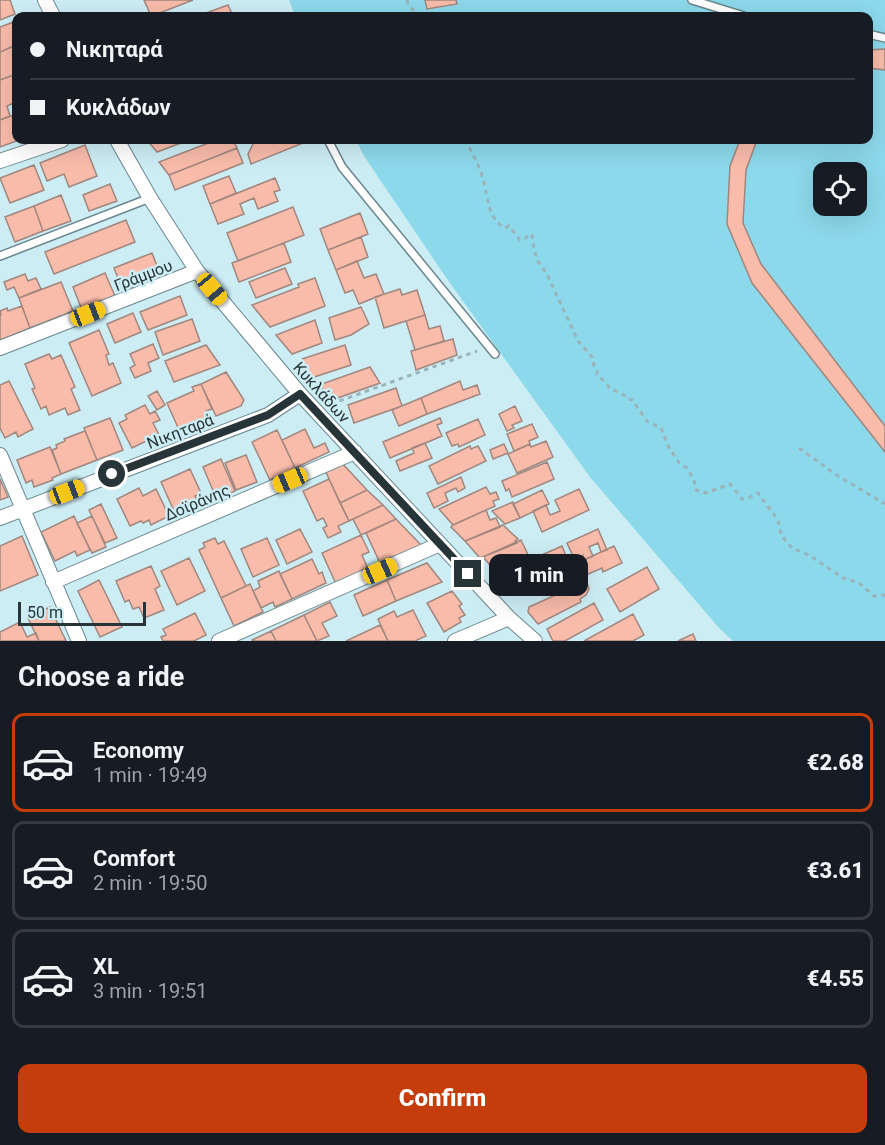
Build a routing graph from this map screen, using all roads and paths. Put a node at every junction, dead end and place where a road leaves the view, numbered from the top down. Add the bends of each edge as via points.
1 (407, 0) edge
2 (692, 0) edge
3 (416, 12) edge
4 (731, 12) edge
5 (50, 144) edge
6 (119, 144) edge
7 (330, 144) edge
8 (467, 144) edge
9 (0, 161) edge
10 (150, 198) junction
11 (0, 256) edge
12 (197, 272) junction
13 (0, 348) edge
14 (495, 354) dead end
15 (468, 355) dead end
16 (300, 394) junction
17 (327, 406) dead end
18 (799, 448) dead end
19 (355, 452) junction
20 (0, 455) edge
21 (885, 504) edge
22 (22, 508) junction
23 (0, 518) edge
24 (441, 544) junction
25 (53, 582) junction
26 (885, 595) edge
27 (509, 618) junction
28 (79, 641) edge
29 (219, 641) edge
30 (455, 641) edge
31 (535, 641) edge

1 - 3 path
2 - 4 lane
5 - 9 street
6 - 10 street, Κυκλάδων
7 - 14 lane via 342,167
8 - 26 path via 494,219 504,228 509,226 520,240 532,235 536,259 578,341 593,358 597,374 611,389 632,400 647,421 661,428 669,448 694,480 696,490 706,493 730,484 742,499 758,493 792,548 843,578 856,581 874,596
10 - 11 lane
10 - 12 street, Κυκλάδων
12 - 13 street, Γράμμου
12 - 16 street, Κυκλάδων
15 - 17 path
16 - 19 street, Κυκλάδων
16 - 22 street, Νικηταρά via 268,415
18 - 21 path
19 - 24 street, Κυκλάδων
19 - 25 street, Δοϊράνης
20 - 22 street
22 - 23 street, Νικηταρά
22 - 25 street
24 - 27 street, Κυκλάδων
24 - 29 street
25 - 28 street
27 - 30 street
27 - 31 street, Κυκλάδων

